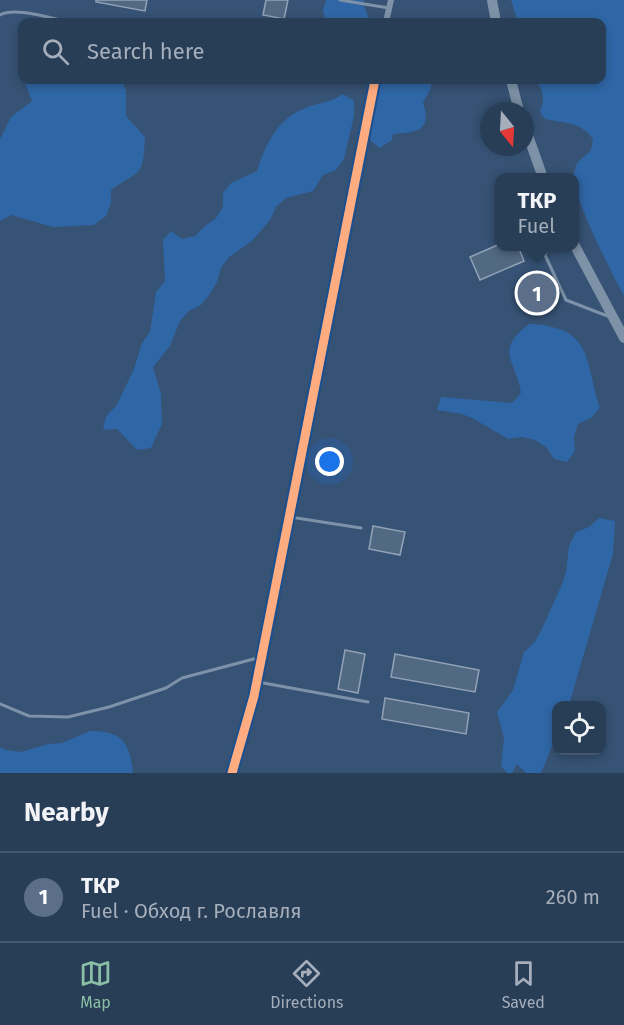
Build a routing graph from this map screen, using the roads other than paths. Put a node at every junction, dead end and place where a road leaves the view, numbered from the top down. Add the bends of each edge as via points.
1 (340, 0) edge
2 (391, 0) edge
3 (492, 0) edge
4 (389, 8) junction
5 (0, 15) edge
6 (49, 18) edge
7 (387, 18) edge
8 (495, 18) edge
9 (374, 84) edge
10 (512, 84) edge
11 (517, 102) edge
12 (534, 152) edge
13 (542, 173) edge
14 (547, 251) edge
15 (578, 251) edge
16 (612, 318) junction
17 (624, 338) edge
18 (290, 517) junction
19 (361, 528) dead end
20 (261, 657) junction
21 (257, 682) junction
22 (368, 702) dead end
23 (0, 705) edge
24 (232, 773) edge

1 - 4 lane
2 - 4 street
3 - 8 highway
4 - 7 street
5 - 6 lane via 7,11
9 - 18 street
10 - 11 highway
12 - 13 highway
14 - 16 lane via 545,255 566,300
15 - 16 highway
16 - 17 highway
18 - 19 lane
18 - 20 street
20 - 21 street
20 - 23 lane via 182,678 166,688 68,717 28,716
21 - 22 lane
21 - 24 street

